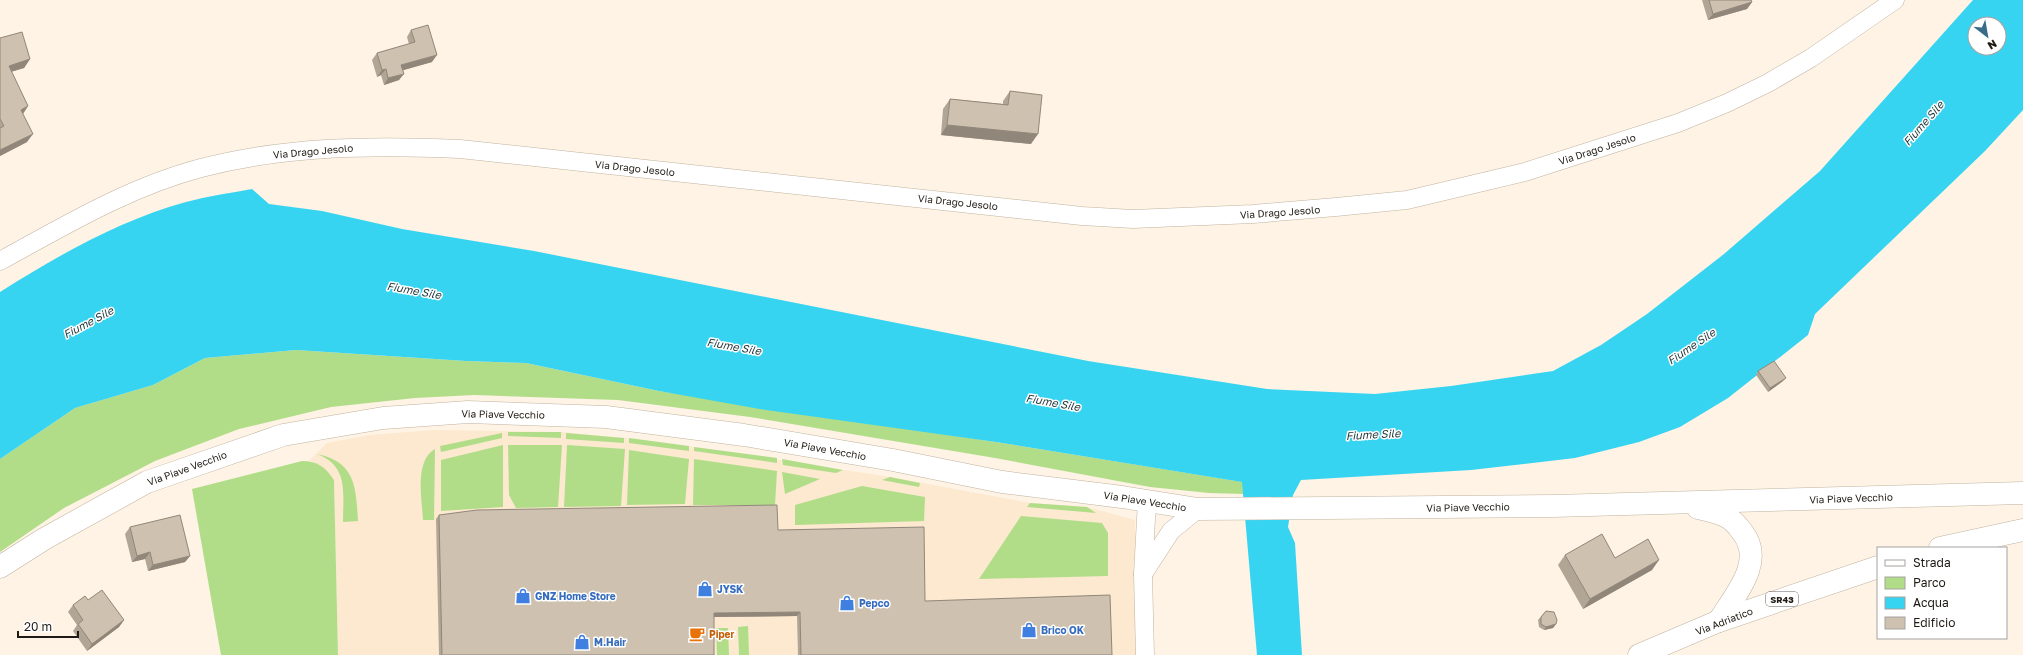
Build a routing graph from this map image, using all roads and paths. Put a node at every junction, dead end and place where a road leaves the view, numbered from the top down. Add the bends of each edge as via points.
1 (1894, 0) edge
2 (0, 261) edge
3 (2023, 493) edge
4 (1147, 501) junction
5 (1680, 502) junction
6 (1198, 509) junction
7 (2023, 530) edge
8 (1945, 547) edge
9 (0, 567) edge
10 (1877, 567) edge
11 (1143, 574) junction
12 (1719, 621) junction
13 (1146, 655) edge
14 (1639, 655) edge

1 - 2 street, Via Drago Jesolo via 1811,58 1727,103 1678,123 1525,172 1407,200 1253,214 1133,219 1082,216 460,149 403,146 335,148 258,157 200,168 103,206
3 - 5 street, Via Piave Vecchio
4 - 6 street, Via Piave Vecchio
4 - 9 street, Via Piave Vecchio via 1002,482 751,436 621,419 468,412 383,418 283,435 147,482 44,539
4 - 11 street
5 - 6 street, Via Piave Vecchio
5 - 12 street, Via Piave Vecchio via 1725,516 1737,525 1747,539 1752,554 1750,566 1741,585
6 - 11 street via 1171,532
7 - 8 street
10 - 12 street, Via Adriatico / SR43
11 - 13 street
12 - 14 street, Via Adriatico / SR43

